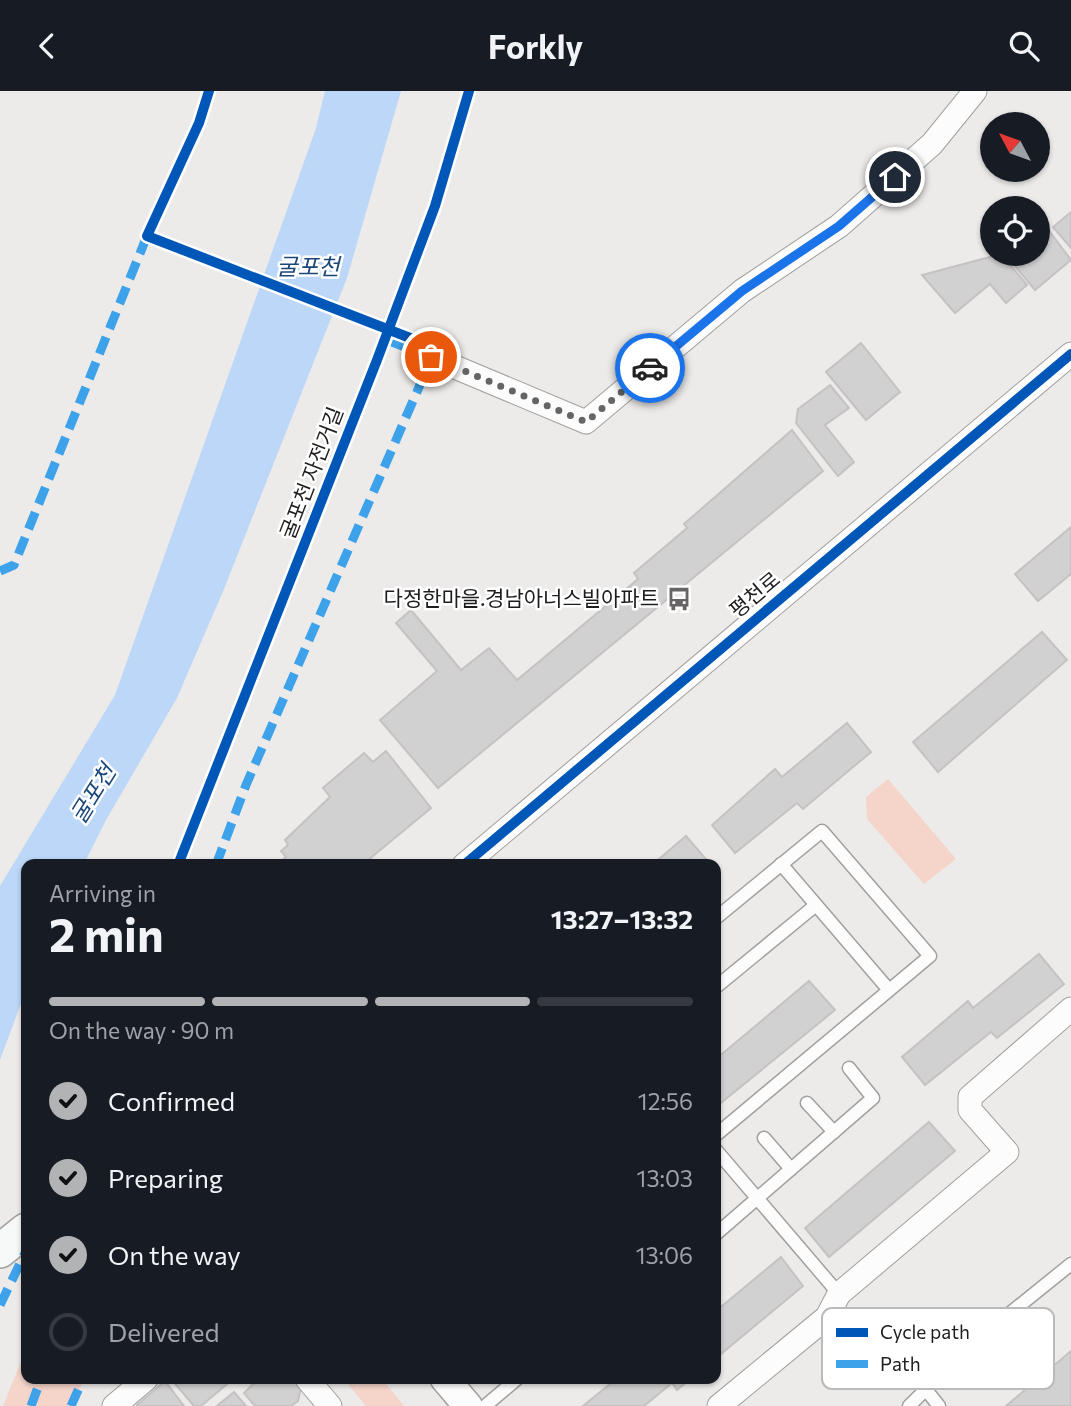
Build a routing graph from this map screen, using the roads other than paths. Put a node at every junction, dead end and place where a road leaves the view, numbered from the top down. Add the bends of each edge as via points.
1 (975, 91) edge
2 (1071, 354) edge
3 (431, 357) dead end
4 (471, 859) edge
5 (781, 864) junction
6 (816, 905) junction
7 (721, 914) edge
8 (721, 983) edge
9 (889, 990) junction
10 (1071, 1009) edge
11 (849, 1068) dead end
12 (807, 1103) dead end
13 (721, 1131) edge
14 (834, 1132) junction
15 (764, 1138) dead end
16 (721, 1156) edge
17 (792, 1169) junction
18 (757, 1199) junction
19 (721, 1230) edge
20 (21, 1234) edge
21 (0, 1251) edge
22 (1071, 1264) edge
23 (839, 1294) junction
24 (832, 1308) edge
25 (1016, 1308) edge
26 (822, 1321) edge
27 (140, 1384) edge
28 (311, 1384) edge
29 (449, 1384) edge
30 (511, 1384) edge
31 (927, 1391) joint
32 (325, 1404) edge
33 (114, 1406) edge
34 (468, 1406) edge
35 (485, 1406) edge
36 (719, 1406) edge
37 (909, 1406) edge
38 (939, 1406) edge

1 - 3 street via 932,144 839,226 742,291 586,422
2 - 4 street, 평천로
5 - 6 lane
5 - 7 lane
5 - 9 lane via 822,831 921,945 930,956
6 - 8 lane
6 - 9 lane
9 - 13 lane
10 - 23 street via 970,1097 970,1109 1007,1152
11 - 14 lane via 873,1098
12 - 14 lane
14 - 17 lane
15 - 17 lane
16 - 18 lane
17 - 18 lane
18 - 19 lane
18 - 23 lane
20 - 21 main road
22 - 25 lane
23 - 24 street
26 - 36 street
27 - 33 street
28 - 32 street
29 - 34 street
30 - 35 lane
31 - 37 lane
31 - 38 lane

